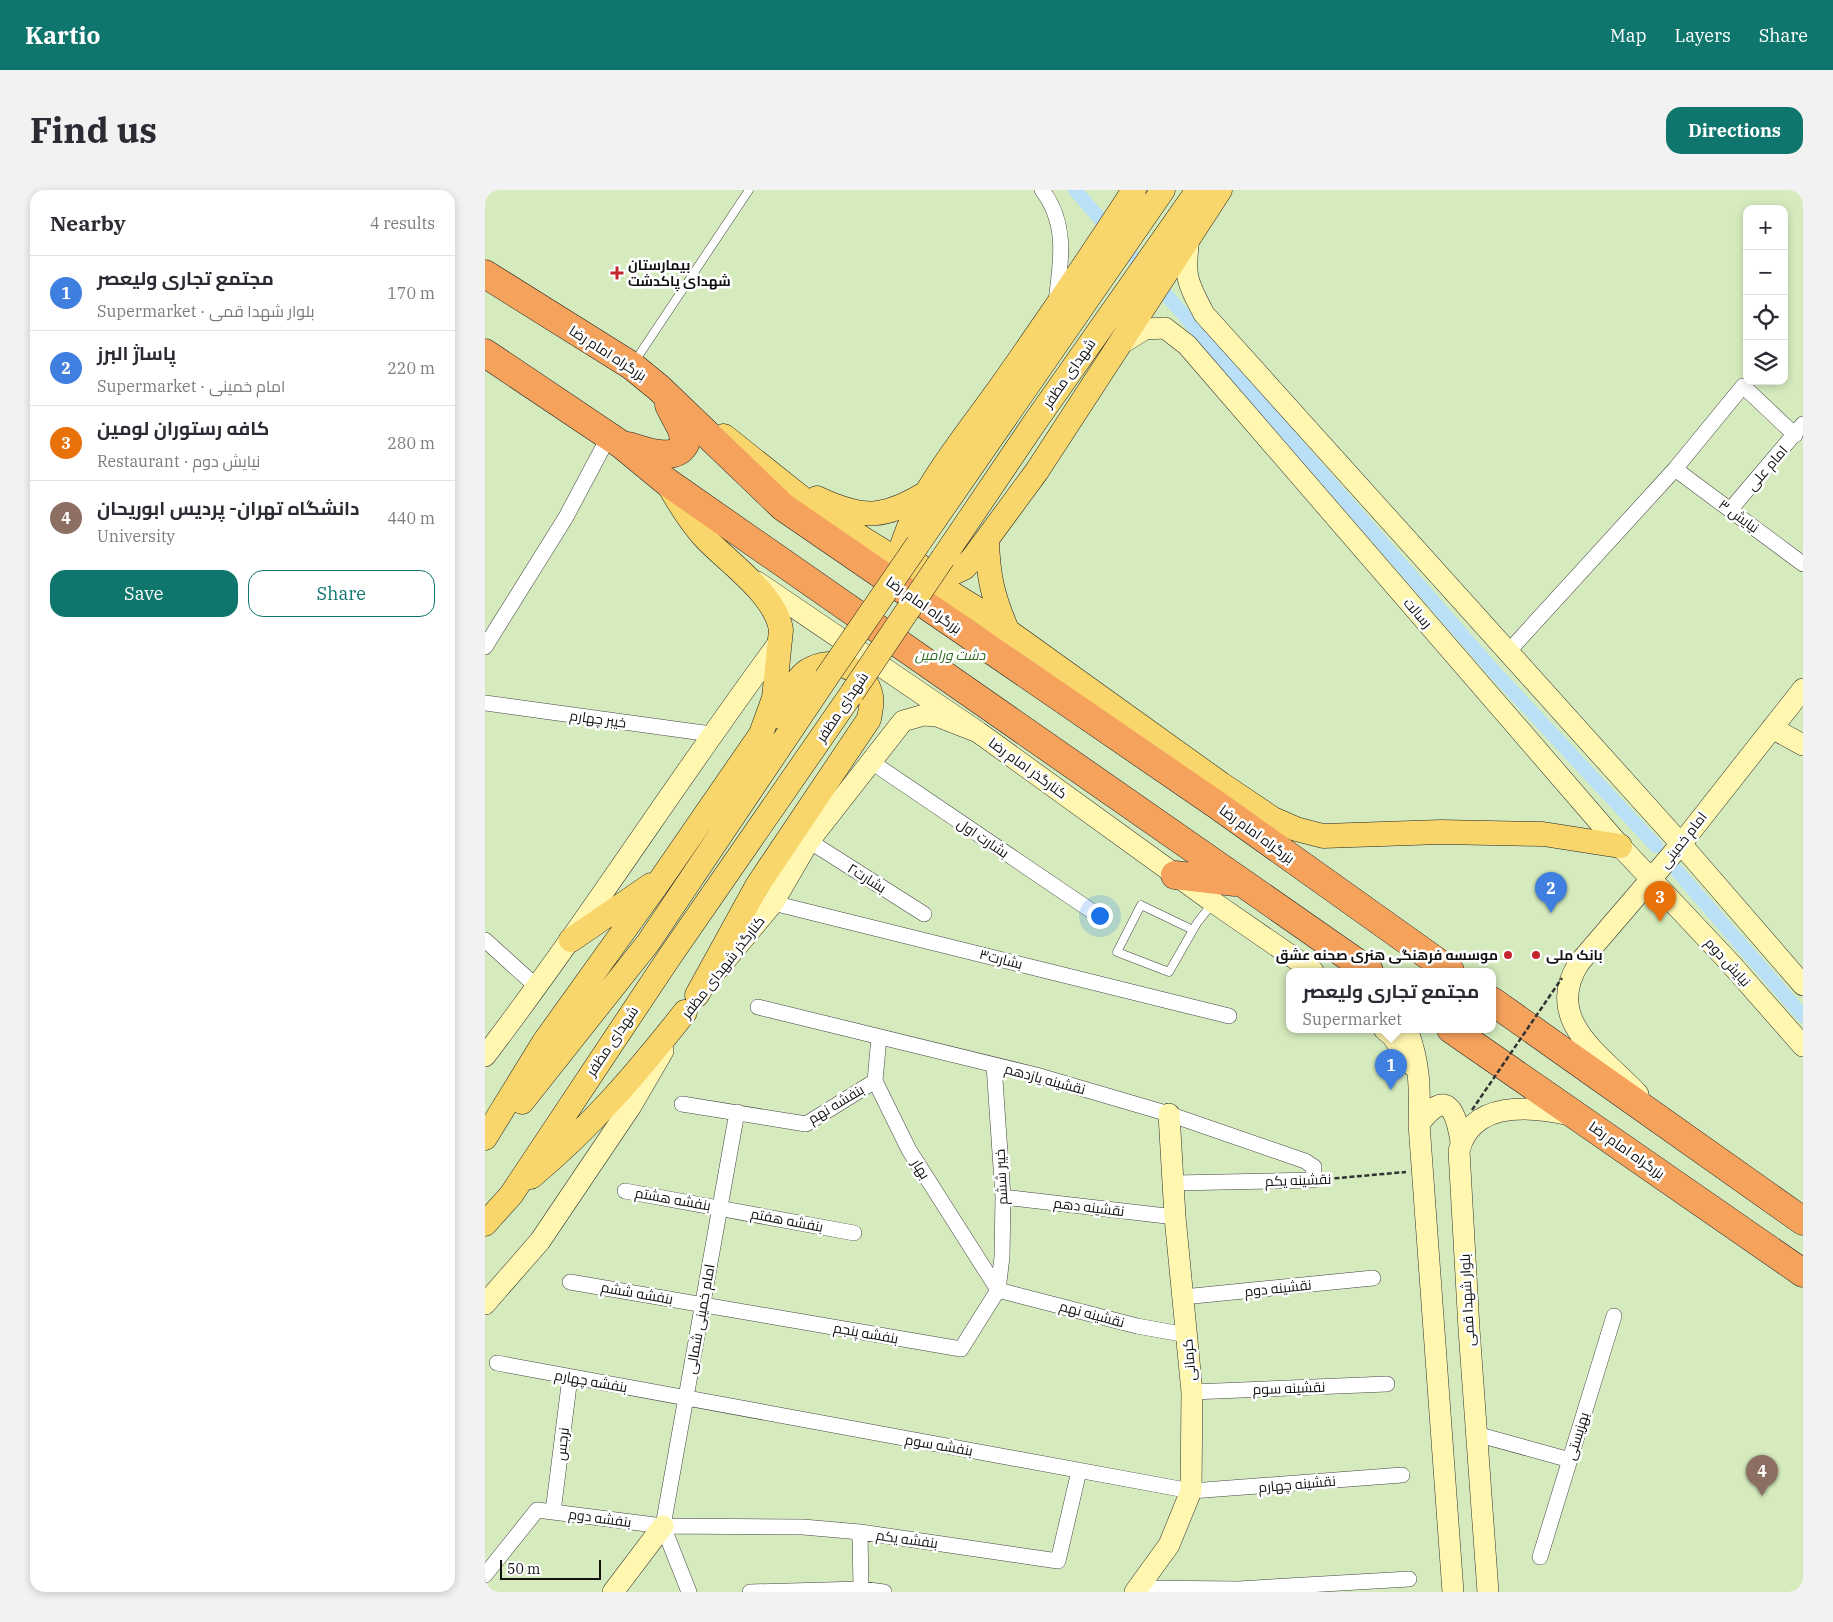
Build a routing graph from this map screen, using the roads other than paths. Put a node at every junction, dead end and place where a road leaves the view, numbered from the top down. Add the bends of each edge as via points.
1 (749, 190) edge
2 (1043, 190) edge
3 (1163, 190) edge
4 (1198, 190) edge
5 (1221, 190) edge
6 (1132, 194) edge
7 (1176, 245) junction
8 (485, 274) edge
9 (1055, 310) junction
10 (1119, 345) junction
11 (485, 354) edge
12 (631, 366) junction
13 (659, 388) junction
14 (1799, 436) edge
15 (615, 440) junction
16 (1675, 469) junction
17 (667, 482) junction
18 (785, 483) junction
19 (929, 491) junction
20 (1730, 510) junction
21 (987, 540) junction
22 (1803, 564) edge
23 (740, 570) junction
24 (1008, 632) junction
25 (779, 641) junction
26 (485, 647) edge
27 (1509, 652) junction
28 (1803, 689) edge
29 (485, 703) edge
30 (1795, 712) edge
31 (1772, 728) junction
32 (978, 732) junction
33 (711, 734) junction
34 (761, 734) junction
35 (1803, 745) edge
36 (870, 761) junction
37 (809, 841) junction
38 (1681, 844) junction
39 (1620, 846) junction
40 (1175, 875) junction
41 (661, 879) junction
42 (1652, 879) junction
43 (1239, 882) junction
44 (1213, 902) junction
45 (773, 903) junction
46 (925, 914) dead end
47 (1096, 914) dead end
48 (1193, 930) junction
49 (485, 940) edge
50 (571, 940) junction
51 (1309, 968) edge
52 (1365, 968) edge
53 (1446, 968) edge
54 (1803, 985) edge
55 (537, 987) junction
56 (691, 1003) junction
57 (1496, 1004) edge
58 (758, 1007) dead end
59 (1229, 1016) dead end
60 (1389, 1033) edge
61 (1409, 1033) edge
62 (1457, 1033) edge
63 (879, 1037) junction
64 (1803, 1046) edge
65 (485, 1056) edge
66 (994, 1065) junction
67 (1420, 1075) junction
68 (875, 1081) junction
69 (682, 1104) dead end
70 (737, 1112) junction
71 (1169, 1114) junction
72 (1580, 1118) junction
73 (1419, 1124) junction
74 (1667, 1124) junction
75 (485, 1138) edge
76 (1461, 1142) junction
77 (485, 1148) edge
78 (1313, 1180) joint
79 (1174, 1183) junction
80 (625, 1191) dead end
81 (511, 1195) junction
82 (1003, 1197) junction
83 (720, 1208) junction
84 (1175, 1217) junction
85 (1803, 1220) edge
86 (485, 1224) edge
87 (853, 1233) dead end
88 (1803, 1272) edge
89 (1373, 1278) dead end
90 (571, 1282) dead end
91 (999, 1290) junction
92 (1183, 1297) junction
93 (485, 1304) edge
94 (703, 1304) junction
95 (1614, 1316) dead end
96 (1187, 1335) junction
97 (497, 1364) dead end
98 (571, 1377) junction
99 (1387, 1384) dead end
100 (1192, 1392) junction
101 (686, 1398) junction
102 (1477, 1434) junction
103 (1570, 1460) junction
104 (1079, 1471) junction
105 (1402, 1475) dead end
106 (1191, 1491) junction
107 (553, 1512) junction
108 (663, 1526) junction
109 (861, 1532) junction
110 (1540, 1557) dead end
111 (485, 1576) edge
112 (1409, 1579) dead end
113 (861, 1589) junction
114 (1137, 1590) edge
115 (613, 1592) edge
116 (689, 1592) edge
117 (750, 1592) edge
118 (884, 1592) edge
119 (1453, 1592) edge
120 (1488, 1592) edge

1 - 12 lane
2 - 9 street via 1051,201 1061,232
3 - 77 main road, شهدای مظفر, bridge via 826,678 648,943
4 - 7 main road, شهدای مظفر
5 - 7 main road
6 - 9 main road
7 - 10 main road via 1138,318
7 - 27 main road via 1186,264 1188,284 1204,314
7 - 81 main road, شهدای مظفر, bridge via 1127,292 652,982
8 - 12 highway, بزرگراه امام رضا
9 - 19 main road
10 - 21 main road via 1037,471
10 - 39 main road, رسالت via 1145,329 1165,328 1187,345
11 - 15 highway
12 - 13 highway, بزرگراه امام رضا
13 - 15 highway via 682,430 685,444 682,449 673,454 660,454
13 - 18 main road
13 - 53 highway, بزرگراه امام رضا via 783,507 1217,805
14 - 16 street via 1743,386
14 - 20 street, امام علی
15 - 17 highway
15 - 26 street
16 - 20 street, نیایش ۳
16 - 27 street
17 - 23 main road via 681,509 705,539
17 - 43 highway
18 - 19 main road via 827,503 861,513 887,513
18 - 24 main road via 818,511 977,609
19 - 21 main road via 909,524 902,546 910,558 925,570 949,574 964,568
20 - 22 street, نیایش ۳
21 - 24 main road via 988,572 996,604
23 - 25 main road via 769,603 779,620
23 - 32 main road, کنارگذر امام رضا
24 - 39 main road via 1228,788 1296,829 1323,836 1441,832 1543,834
25 - 33 main road
25 - 34 main road via 774,698
27 - 38 main road
28 - 30 main road, امام خمینی
29 - 33 street, خیبر چهارم
30 - 31 main road, امام خمینی
31 - 35 main road
31 - 38 main road, امام خمینی
32 - 36 main road, کنارگذر شهدای مظفر via 937,716 924,715 903,721
32 - 40 main road, کنارگذر امام رضا
33 - 50 main road
34 - 41 main road
34 - 56 main road via 806,671 825,663 849,666 862,675 872,696 869,719 757,886
36 - 37 main road, کنارگذر شهدای مظفر
36 - 47 street, بشارت اول
37 - 45 main road, کنارگذر شهدای مظفر
37 - 46 street, بشارت۲
38 - 42 main road, امام خمینی
38 - 54 main road
39 - 42 main road, رسالت
40 - 43 highway
40 - 44 main road, کنارگذر امام رضا
41 - 50 main road
41 - 75 main road via 544,1042
42 - 64 main road, نیایش دوم
42 - 74 main road, امام خمینی via 1579,963 1570,977 1566,996 1577,1032
43 - 52 highway
44 - 48 lane
44 - 51 main road, کنارگذر امام رضا
45 - 56 main road, کنارگذر شهدای مظفر
45 - 59 street, بشارت۳
48 - 48 lane via 1169,972 1117,952 1141,905
49 - 55 street
50 - 55 main road
55 - 65 main road
56 - 81 main road via 632,1079 574,1141
56 - 93 main road, کنارگذر شهدای مظفر via 631,1106 540,1241
57 - 74 highway
58 - 63 street, نقشینه یازدهم
60 - 67 main road
61 - 67 main road
62 - 72 highway, بزرگراه امام رضا
63 - 66 street, نقشینه یازدهم
63 - 68 street
66 - 71 street, نقشینه یازدهم
66 - 82 street, خیبر ششم
67 - 73 main road
68 - 70 street, بنفشه نهم via 806,1124
68 - 91 street, بهار via 909,1150
69 - 70 street, بنفشه نهم
70 - 83 street, امام خمینی شمالی
71 - 78 street, نقشینه یازدهم via 1305,1161 1314,1167
71 - 79 main road, کرمانی
72 - 76 main road via 1524,1107 1501,1111 1482,1117 1472,1125
72 - 88 highway, بزرگراه امام رضا
73 - 76 main road, بلوار شهدا قمی via 1429,1110 1442,1105 1447,1107 1454,1111 1458,1120
73 - 119 main road
74 - 85 highway
76 - 102 main road, بلوار شهدا قمی
78 - 79 street, نقشینه یکم
79 - 84 main road, کرمانی
80 - 83 street, بنفشه هشتم
81 - 86 main road, شهدای مظفر
82 - 84 street, نقشینه دهم
82 - 91 street, خیبر ششم
83 - 87 street, بنفشه هفتم
83 - 94 street, امام خمینی شمالی
84 - 92 main road, کرمانی
89 - 92 street, نقشینه دوم
90 - 94 street, بنفشه ششم
91 - 94 street, بنفشه پنجم via 961,1349
91 - 96 street, نقشینه نهم via 1137,1326
92 - 96 main road, کرمانی
94 - 101 street, امام خمینی شمالی
95 - 103 street, بهزیستی
96 - 100 main road, کرمانی
97 - 98 street, بنفشه چهارم
98 - 101 street, بنفشه چهارم
98 - 107 street, نرجس
99 - 100 street, نقشینه سوم
100 - 106 main road, کرمانی
101 - 104 street, بنفشه سوم
101 - 108 street, امام خمینی شمالی
102 - 103 street
102 - 120 main road, بلوار شهدا قمی
103 - 110 street, بهزیستی
104 - 106 street, بنفشه سوم
104 - 109 street, بنفشه یکم via 1058,1561
105 - 106 street, نقشینه چهارم
106 - 114 main road, کرمانی via 1169,1545
107 - 108 street, بنفشه دوم
107 - 111 street, بنفشه دوم via 537,1510
108 - 109 street, بنفشه یکم via 803,1527
108 - 115 main road
108 - 116 street
109 - 113 street
112 - 114 street via 1238,1589
113 - 117 street
113 - 118 street

